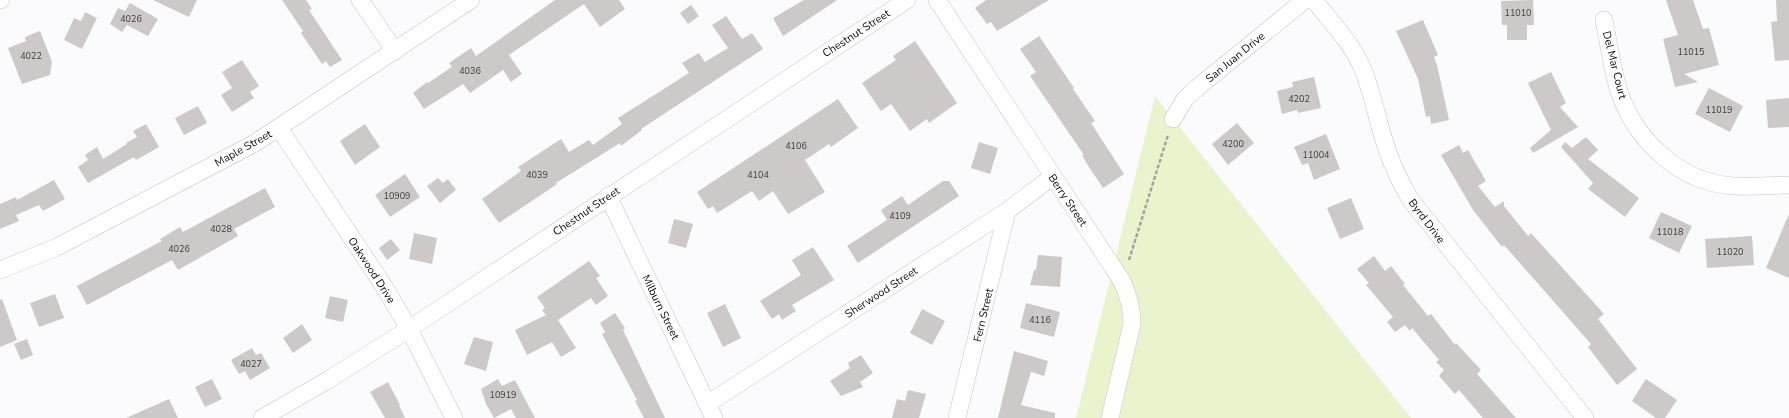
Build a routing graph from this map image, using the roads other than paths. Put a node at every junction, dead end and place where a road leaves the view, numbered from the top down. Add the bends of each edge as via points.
1 (360, 0) edge
2 (471, 0) edge
3 (907, 0) edge
4 (937, 0) edge
5 (1305, 0) edge
6 (1314, 0) edge
7 (1604, 20) dead end
8 (395, 51) junction
9 (1172, 120) road end
10 (279, 128) junction
11 (1052, 177) junction
12 (1789, 185) edge
13 (608, 196) junction
14 (1007, 211) junction
15 (0, 270) edge
16 (408, 329) junction
17 (710, 411) edge
18 (262, 418) edge
19 (454, 418) edge
20 (957, 418) edge
21 (1110, 418) edge
22 (1585, 418) edge

1 - 8 street
2 - 8 street, Maple Street
3 - 13 street, Chestnut Street
4 - 11 street, Berry Street
5 - 9 street, San Juan Drive via 1198,87 1185,99
6 - 22 street, Byrd Drive via 1351,47 1361,65 1373,96 1389,156 1410,199
7 - 12 street, Del Mar Court via 1620,93 1630,119 1640,134 1663,157 1691,175 1719,184
8 - 10 street, Maple Street
10 - 15 street, Maple Street via 57,247
10 - 16 street, Oakwood Drive via 385,288
11 - 14 street, Sherwood Street
11 - 21 street, Berry Street via 1122,281 1132,310 1132,324
13 - 16 street, Chestnut Street
13 - 17 street, Milburn Street
14 - 17 street, Sherwood Street via 777,360
14 - 20 street, Fern Street
16 - 18 street, Chestnut Street
16 - 19 street, Oakwood Drive

